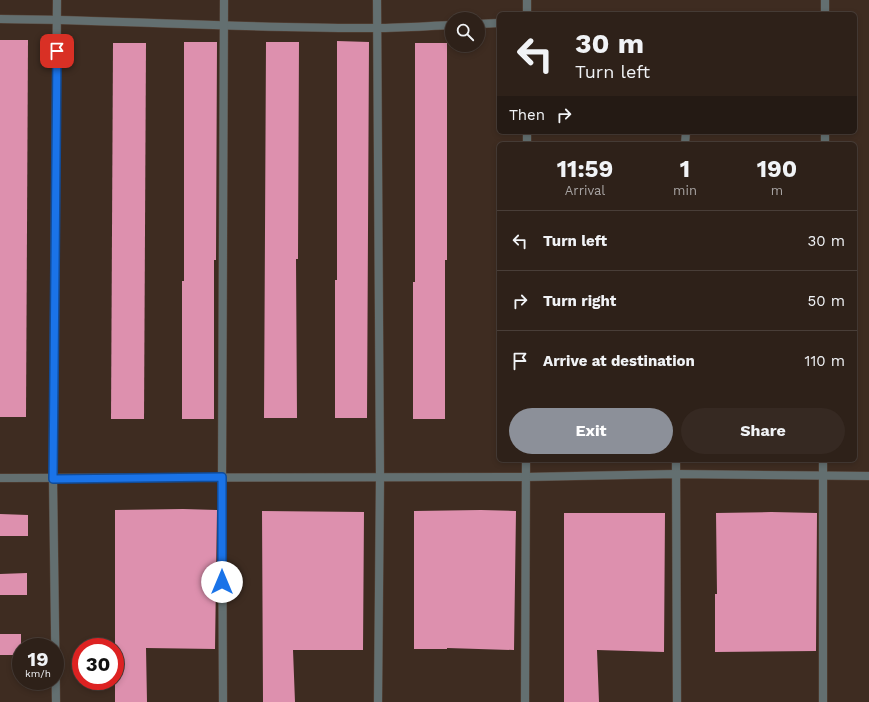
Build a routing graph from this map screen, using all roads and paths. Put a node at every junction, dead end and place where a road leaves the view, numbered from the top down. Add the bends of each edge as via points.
1 (57, 0) edge
2 (224, 0) edge
3 (377, 0) edge
4 (527, 0) edge
5 (825, 0) edge
6 (527, 12) edge
7 (825, 12) edge
8 (0, 19) edge
9 (57, 19) junction
10 (497, 23) edge
11 (485, 24) edge
12 (445, 25) edge
13 (224, 26) junction
14 (377, 28) junction
15 (526, 462) edge
16 (676, 462) edge
17 (823, 462) edge
18 (676, 474) junction
19 (823, 476) junction
20 (869, 476) edge
21 (222, 477) junction
22 (380, 477) junction
23 (526, 477) junction
24 (0, 478) edge
25 (53, 479) junction
26 (56, 702) edge
27 (223, 702) edge
28 (378, 702) edge
29 (525, 702) edge
30 (677, 702) edge
31 (823, 702) edge

1 - 9 street
2 - 13 street
3 - 14 street
4 - 6 street
5 - 7 street
8 - 9 street
9 - 13 street
9 - 25 street
10 - 11 street
12 - 14 street
13 - 14 street
13 - 21 street
14 - 22 street
15 - 23 street
16 - 18 street
17 - 19 street
18 - 19 street
18 - 23 street
18 - 30 street
19 - 20 street
19 - 31 street
21 - 22 street
21 - 25 street
21 - 27 street
22 - 23 street
22 - 28 street
23 - 29 street
24 - 25 street
25 - 26 street

